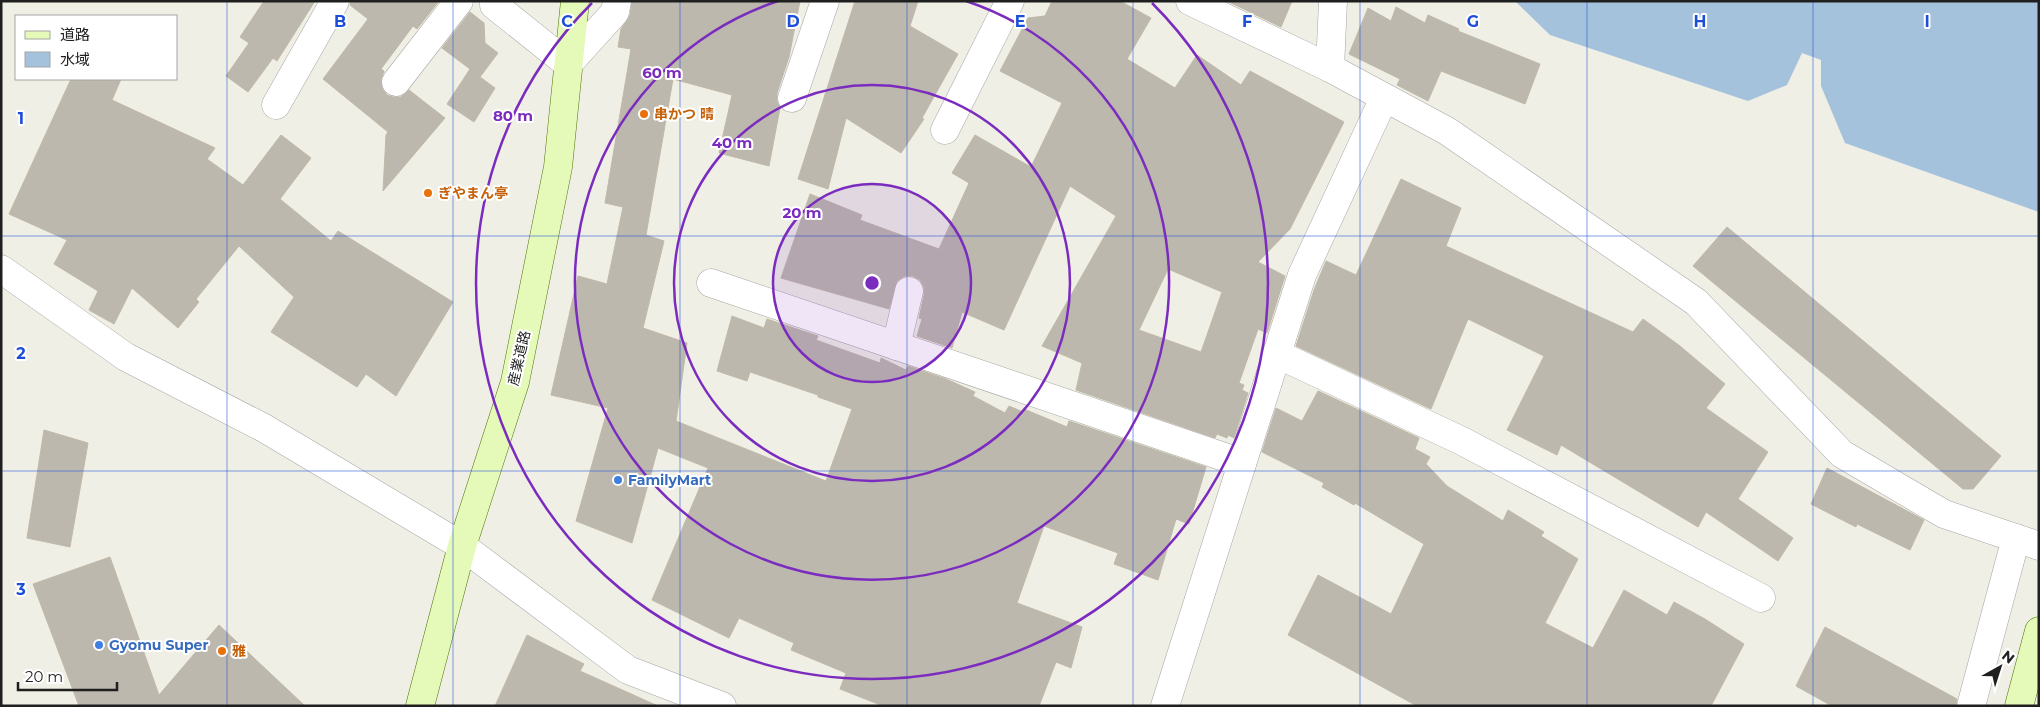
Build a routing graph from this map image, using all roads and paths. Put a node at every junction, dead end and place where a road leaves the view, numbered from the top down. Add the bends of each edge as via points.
1 (334, 1) edge
2 (459, 1) edge
3 (494, 1) edge
4 (575, 1) edge
5 (616, 1) edge
6 (825, 1) edge
7 (1010, 1) edge
8 (1190, 1) edge
9 (1333, 1) edge
10 (568, 64) junction
11 (1330, 68) junction
12 (396, 82) dead end
13 (792, 98) dead end
14 (1384, 98) junction
15 (276, 105) dead end
16 (944, 130) dead end
17 (1, 269) edge
18 (710, 283) dead end
19 (909, 291) dead end
20 (896, 346) junction
21 (1277, 354) junction
22 (1242, 463) junction
23 (2027, 542) edge
24 (462, 546) junction
25 (1761, 598) dead end
26 (2039, 631) edge
27 (420, 706) edge
28 (722, 706) edge
29 (1165, 706) edge
30 (1971, 706) edge
31 (2019, 706) edge

1 - 15 street
2 - 12 street
3 - 10 street via 494,5
4 - 10 street, 産業道路
5 - 10 street via 615,12
6 - 13 street
7 - 16 street
8 - 11 street
9 - 11 street
10 - 24 street, 産業道路 via 558,167 515,382
11 - 14 street
14 - 21 street via 1302,275
14 - 23 street via 1447,131 1696,302 1842,454 1944,514
17 - 24 street via 126,357 264,428
18 - 20 street
19 - 20 street
20 - 22 street
21 - 22 street
21 - 25 street via 1462,441
22 - 29 street
23 - 30 street
24 - 27 street, 産業道路
24 - 28 street via 628,670
26 - 31 street

